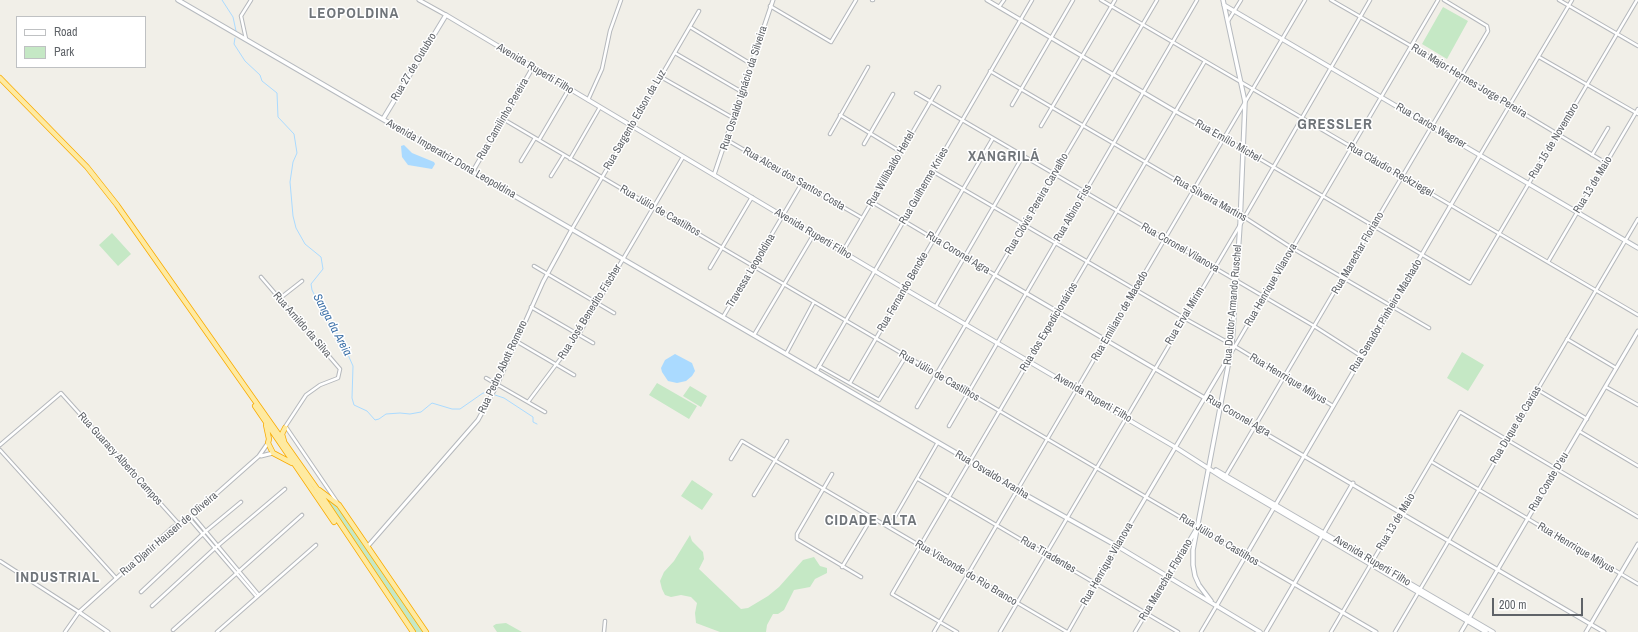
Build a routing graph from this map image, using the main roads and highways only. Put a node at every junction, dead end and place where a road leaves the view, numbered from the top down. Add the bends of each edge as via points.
1 (178, 0) edge
2 (1223, 0) edge
3 (1224, 5) junction
4 (446, 16) joint
5 (0, 78) edge
6 (383, 119) junction
7 (1638, 248) edge
8 (723, 317) joint
9 (243, 386) junction
10 (262, 416) junction
11 (271, 423) junction
12 (276, 437) junction
13 (269, 441) junction
14 (284, 443) junction
15 (294, 465) junction
16 (1208, 467) junction
17 (315, 486) junction
18 (1197, 527) junction
19 (1168, 577) junction
20 (1203, 590) junction
21 (1200, 596) junction
22 (1215, 604) junction
23 (1468, 619) junction
24 (410, 632) edge
25 (413, 632) edge
26 (426, 632) edge
27 (1260, 632) edge
28 (1486, 632) edge
29 (1493, 632) edge

1 - 6 main road, Avenida Imperatriz Dona Leopoldina
2 - 3 main road, Rua Doutor Armando Ruschel
3 - 7 main road, Rua Carlos Wagner
3 - 16 main road, Rua Doutor Armando Ruschel via 1245,102 1234,346
4 - 6 main road, Rua 27 de Outubro
4 - 16 main road, Avenida Ruperti Filho
5 - 9 highway via 87,167 117,205
6 - 8 main road, Avenida Imperatriz Dona Leopoldina
8 - 19 main road, Rua Osvaldo Aranha
9 - 10 highway
9 - 11 highway
10 - 12 highway
10 - 13 highway
11 - 14 highway
11 - 14 highway via 279,429 285,427 282,434
12 - 13 highway
12 - 14 highway
12 - 15 highway
13 - 15 highway via 273,453
14 - 17 highway
15 - 24 highway
16 - 18 main road, Rua Doutor Armando Ruschel
16 - 23 main road, Avenida Ruperti Filho
17 - 25 highway
17 - 26 highway via 339,505
18 - 19 main road, Rua Marechar Floriano
18 - 20 main road, Rua Doutor Armando Ruschel via 1193,565 1195,576
19 - 21 main road, Rua Osvaldo Aranha
20 - 21 main road
20 - 22 main road, Rua Doutor Armando Ruschel
21 - 22 main road, Rua Osvaldo Aranha
22 - 27 main road, Rua Osvaldo Aranha
23 - 28 main road, Avenida Ruperti Filho
23 - 29 main road, Avenida Ruperti Filho

